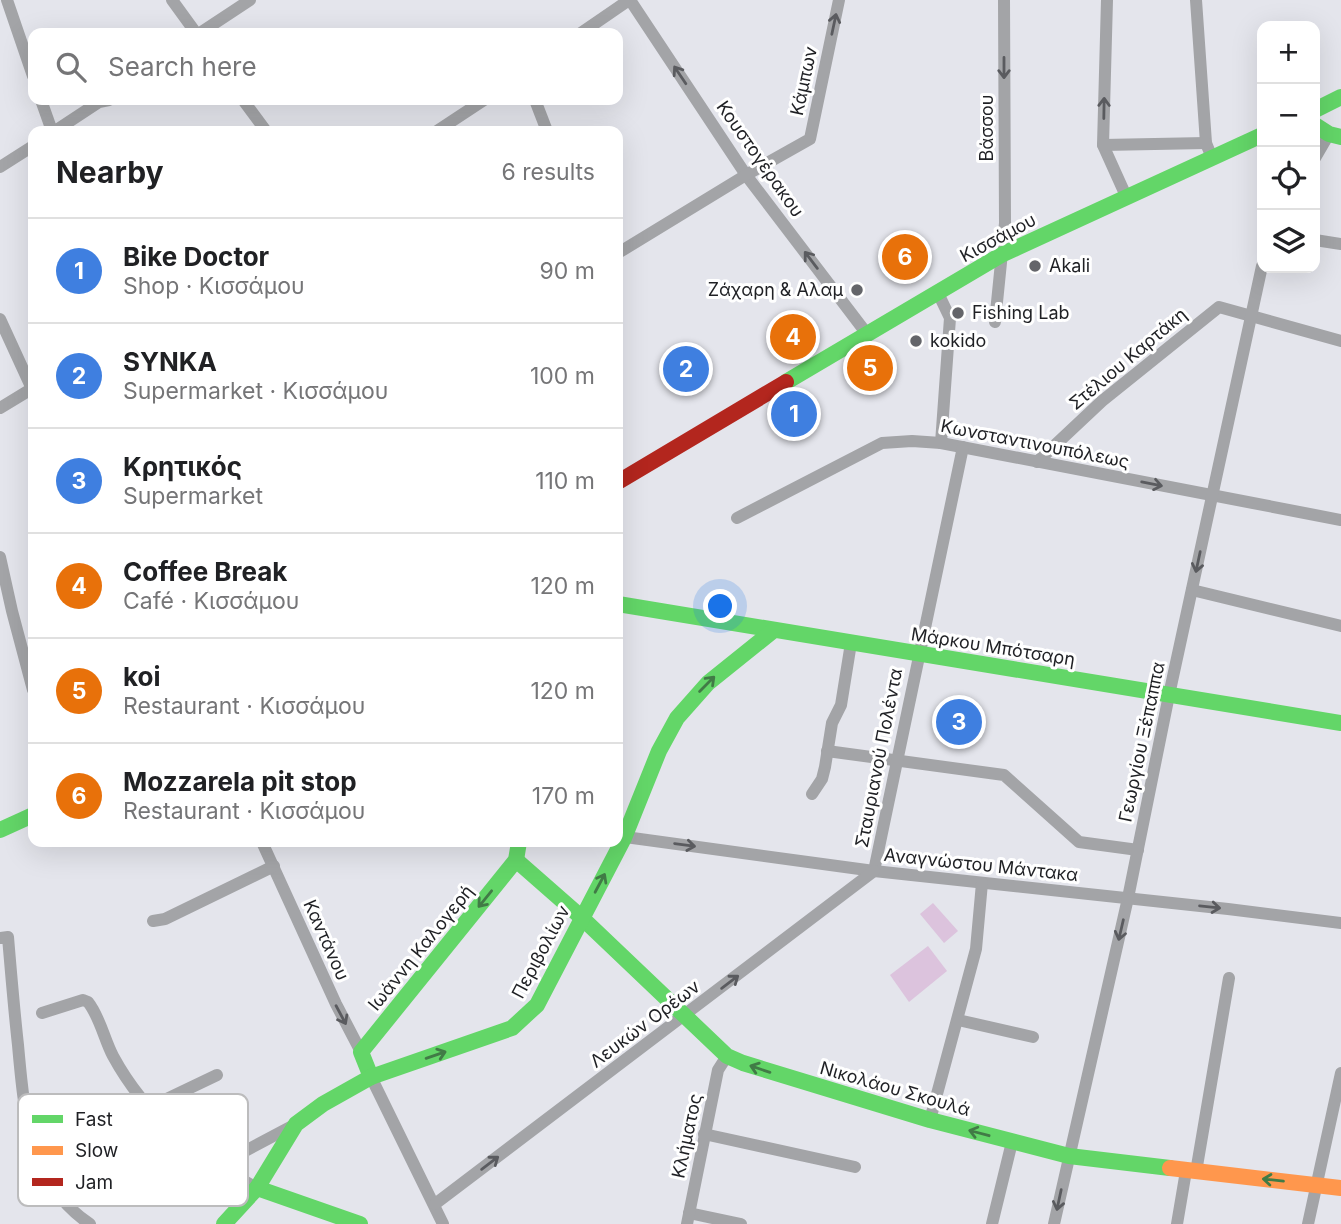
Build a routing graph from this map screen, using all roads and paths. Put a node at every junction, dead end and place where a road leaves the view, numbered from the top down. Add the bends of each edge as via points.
1 (7, 0) edge
2 (172, 0) edge
3 (250, 0) edge
4 (630, 0) edge
5 (839, 0) edge
6 (1004, 0) edge
7 (1107, 0) edge
8 (1196, 0) edge
9 (194, 28) edge
10 (206, 28) edge
11 (589, 28) edge
12 (28, 61) edge
13 (1341, 97) edge
14 (43, 105) edge
15 (94, 105) edge
16 (247, 105) edge
17 (476, 105) edge
18 (537, 105) edge
19 (1320, 108) edge
20 (52, 126) edge
21 (62, 126) edge
22 (262, 126) edge
23 (445, 126) edge
24 (545, 126) edge
25 (1328, 132) edge
26 (1257, 136) edge
27 (1103, 145) junction
28 (1320, 148) edge
29 (28, 149) edge
30 (1209, 150) junction
31 (0, 167) edge
32 (746, 175) junction
33 (1126, 196) junction
34 (1320, 241) edge
35 (1341, 244) edge
36 (623, 250) edge
37 (1001, 255) junction
38 (1260, 273) edge
39 (938, 293) junction
40 (1251, 314) junction
41 (0, 319) edge
42 (995, 322) dead end
43 (867, 334) junction
44 (1341, 341) edge
45 (28, 378) edge
46 (28, 392) edge
47 (0, 408) edge
48 (941, 443) junction
49 (963, 447) junction
50 (1037, 462) junction
51 (623, 479) edge
52 (1212, 496) junction
53 (737, 518) dead end
54 (1341, 520) edge
55 (0, 557) edge
56 (1192, 590) junction
57 (623, 604) edge
58 (1341, 626) edge
59 (774, 630) junction
60 (851, 643) junction
61 (919, 654) junction
62 (28, 671) edge
63 (1168, 695) junction
64 (1341, 723) edge
65 (827, 751) junction
66 (897, 760) junction
67 (812, 794) dead end
68 (28, 817) edge
69 (0, 830) edge
70 (623, 832) edge
71 (623, 836) edge
72 (264, 847) edge
73 (518, 847) edge
74 (616, 847) edge
75 (1138, 850) junction
76 (516, 860) junction
77 (274, 866) junction
78 (874, 872) junction
79 (982, 883) junction
80 (1128, 898) junction
81 (581, 917) junction
82 (153, 921) dead end
83 (1341, 923) edge
84 (4, 938) edge
85 (1229, 978) dead end
86 (41, 1013) dead end
87 (686, 1015) junction
88 (958, 1020) junction
89 (1033, 1037) dead end
90 (361, 1052) junction
91 (727, 1056) junction
92 (1341, 1073) edge
93 (217, 1075) dead end
94 (371, 1077) junction
95 (24, 1094) edge
96 (139, 1094) edge
97 (177, 1094) edge
98 (930, 1121) junction
99 (296, 1124) junction
100 (704, 1134) junction
101 (1012, 1142) junction
102 (248, 1149) edge
103 (1069, 1156) junction
104 (855, 1167) dead end
105 (1191, 1172) junction
106 (248, 1183) edge
107 (1316, 1185) junction
108 (257, 1188) junction
109 (1341, 1188) edge
110 (248, 1198) edge
111 (435, 1203) junction
112 (68, 1206) edge
113 (240, 1206) edge
114 (688, 1218) edge
115 (81, 1223) edge
116 (224, 1224) edge
117 (359, 1224) edge
118 (443, 1224) edge
119 (741, 1224) edge
120 (992, 1224) edge
121 (1054, 1224) edge
122 (1177, 1224) edge
123 (1308, 1224) edge

1 - 12 street
2 - 9 street
3 - 10 street
4 - 11 street
32 -> 4 street, Κουστογέρακου
32 -> 5 street, Κάμπων via 810,139
6 -> 37 street, Βάσσου via 1005,223
27 -> 7 street
8 - 30 street
13 - 19 main road
14 - 20 street
15 - 21 street
16 - 22 street
17 - 23 street
18 - 24 street
25 - 28 street
26 - 30 main road, Κισσάμου
27 - 30 street, Κισσάμου
27 - 33 street
29 - 31 street
30 - 33 main road, Κισσάμου
32 - 36 street, Κάμπων
43 -> 32 street, Κουστογέρακου
33 - 37 main road, Κισσάμου
34 - 35 street
37 - 39 main road, Κισσάμου
37 - 42 street, Βάσσου
38 - 40 street, Γεωργίου Ξέπαππα
39 - 43 main road, Κισσάμου
39 - 48 street via 950,318
40 - 44 street
40 - 50 street, Στέλιου Καρτάκη via 1219,307 1102,401
40 - 52 street, Γεωργίου Ξέπαππα
41 - 45 street
43 - 51 main road, Κισσάμου
46 - 47 street
48 - 49 street, Κωνσταντινουπόλεως
48 - 53 street, Κωνσταντινουπόλεως via 882,443
49 - 50 street, Κωνσταντινουπόλεως
49 - 61 street, Σταυριανού Πολέντα
50 -> 52 street, Κωνσταντινουπόλεως
52 - 54 street, Κωνσταντινουπόλεως
52 -> 56 street, Γεωργίου Ξέπαππα
55 - 62 street
56 - 58 street
56 - 63 street, Γεωργίου Ξέπαππα
57 - 59 main road, Μάρκου Μπότσαρη
59 - 60 main road, Μάρκου Μπότσαρη
70 -> 59 main road, Περιβολίων via 687,704
60 - 61 main road, Μάρκου Μπότσαρη
60 - 65 street via 841,705
61 - 63 main road, Μάρκου Μπότσαρη
61 - 66 street, Σταυριανού Πολέντα
63 - 64 main road, Μάρκου Μπότσαρη
63 - 75 street, Γεωργίου Ξέπαππα
65 - 66 street
65 - 67 street via 822,779
66 - 75 street via 1004,775 1079,842
66 - 78 street, Σταυριανού Πολέντα
68 - 69 main road
71 -> 78 street, Αναγνώστου Μάντακα
72 - 77 street, Καντάνου
73 - 76 main road, Ιωάννη Καλογερή
81 -> 74 main road, Περιβολίων
75 - 80 street, Γεωργίου Ξέπαππα
76 - 81 main road, Νικολάου Σκουλά
76 -> 90 main road, Ιωάννη Καλογερή
77 - 82 street
77 -> 90 street, Καντάνου
78 - 79 street, Αναγνώστου Μάντακα
87 -> 78 street, Λευκών Ορέων
79 - 80 street, Αναγνώστου Μάντακα
79 - 88 street via 976,949
80 -> 83 street, Αναγνώστου Μάντακα
80 -> 103 street, Γεωργίου Ξέπαππα
81 - 87 main road, Νικολάου Σκουλά
94 -> 81 main road, Περιβολίων via 512,1028 537,1005
84 - 95 street
85 - 105 street
86 - 96 street via 88,1002 112,1054
87 - 91 main road, Νικολάου Σκουλά
111 -> 87 street, Λευκών Ορέων
88 - 89 street
88 - 98 street
90 - 94 main road
98 -> 91 main road, Νικολάου Σκουλά
91 - 100 street, Κλήματος via 719,1070
92 - 107 street
93 - 97 street
94 - 99 main road, Περιβολίων
94 - 111 street
101 -> 98 main road, Νικολάου Σκουλά
99 - 102 street
99 - 108 main road, Περιβολίων
100 - 104 street
100 - 114 street, Κλήματος
101 - 103 main road, Νικολάου Σκουλά
101 - 120 street
103 - 105 main road, Νικολάου Σκουλά
103 -> 121 street, Γεωργίου Ξέπαππα
107 -> 105 main road, Νικολάου Σκουλά
105 - 122 street
106 - 108 street
107 - 109 main road, Νικολάου Σκουλά
107 - 123 street
108 - 110 main road, Περιβολίων
108 - 117 main road
111 - 118 street
112 - 115 street
113 - 116 main road, Περιβολίων
114 - 119 street

